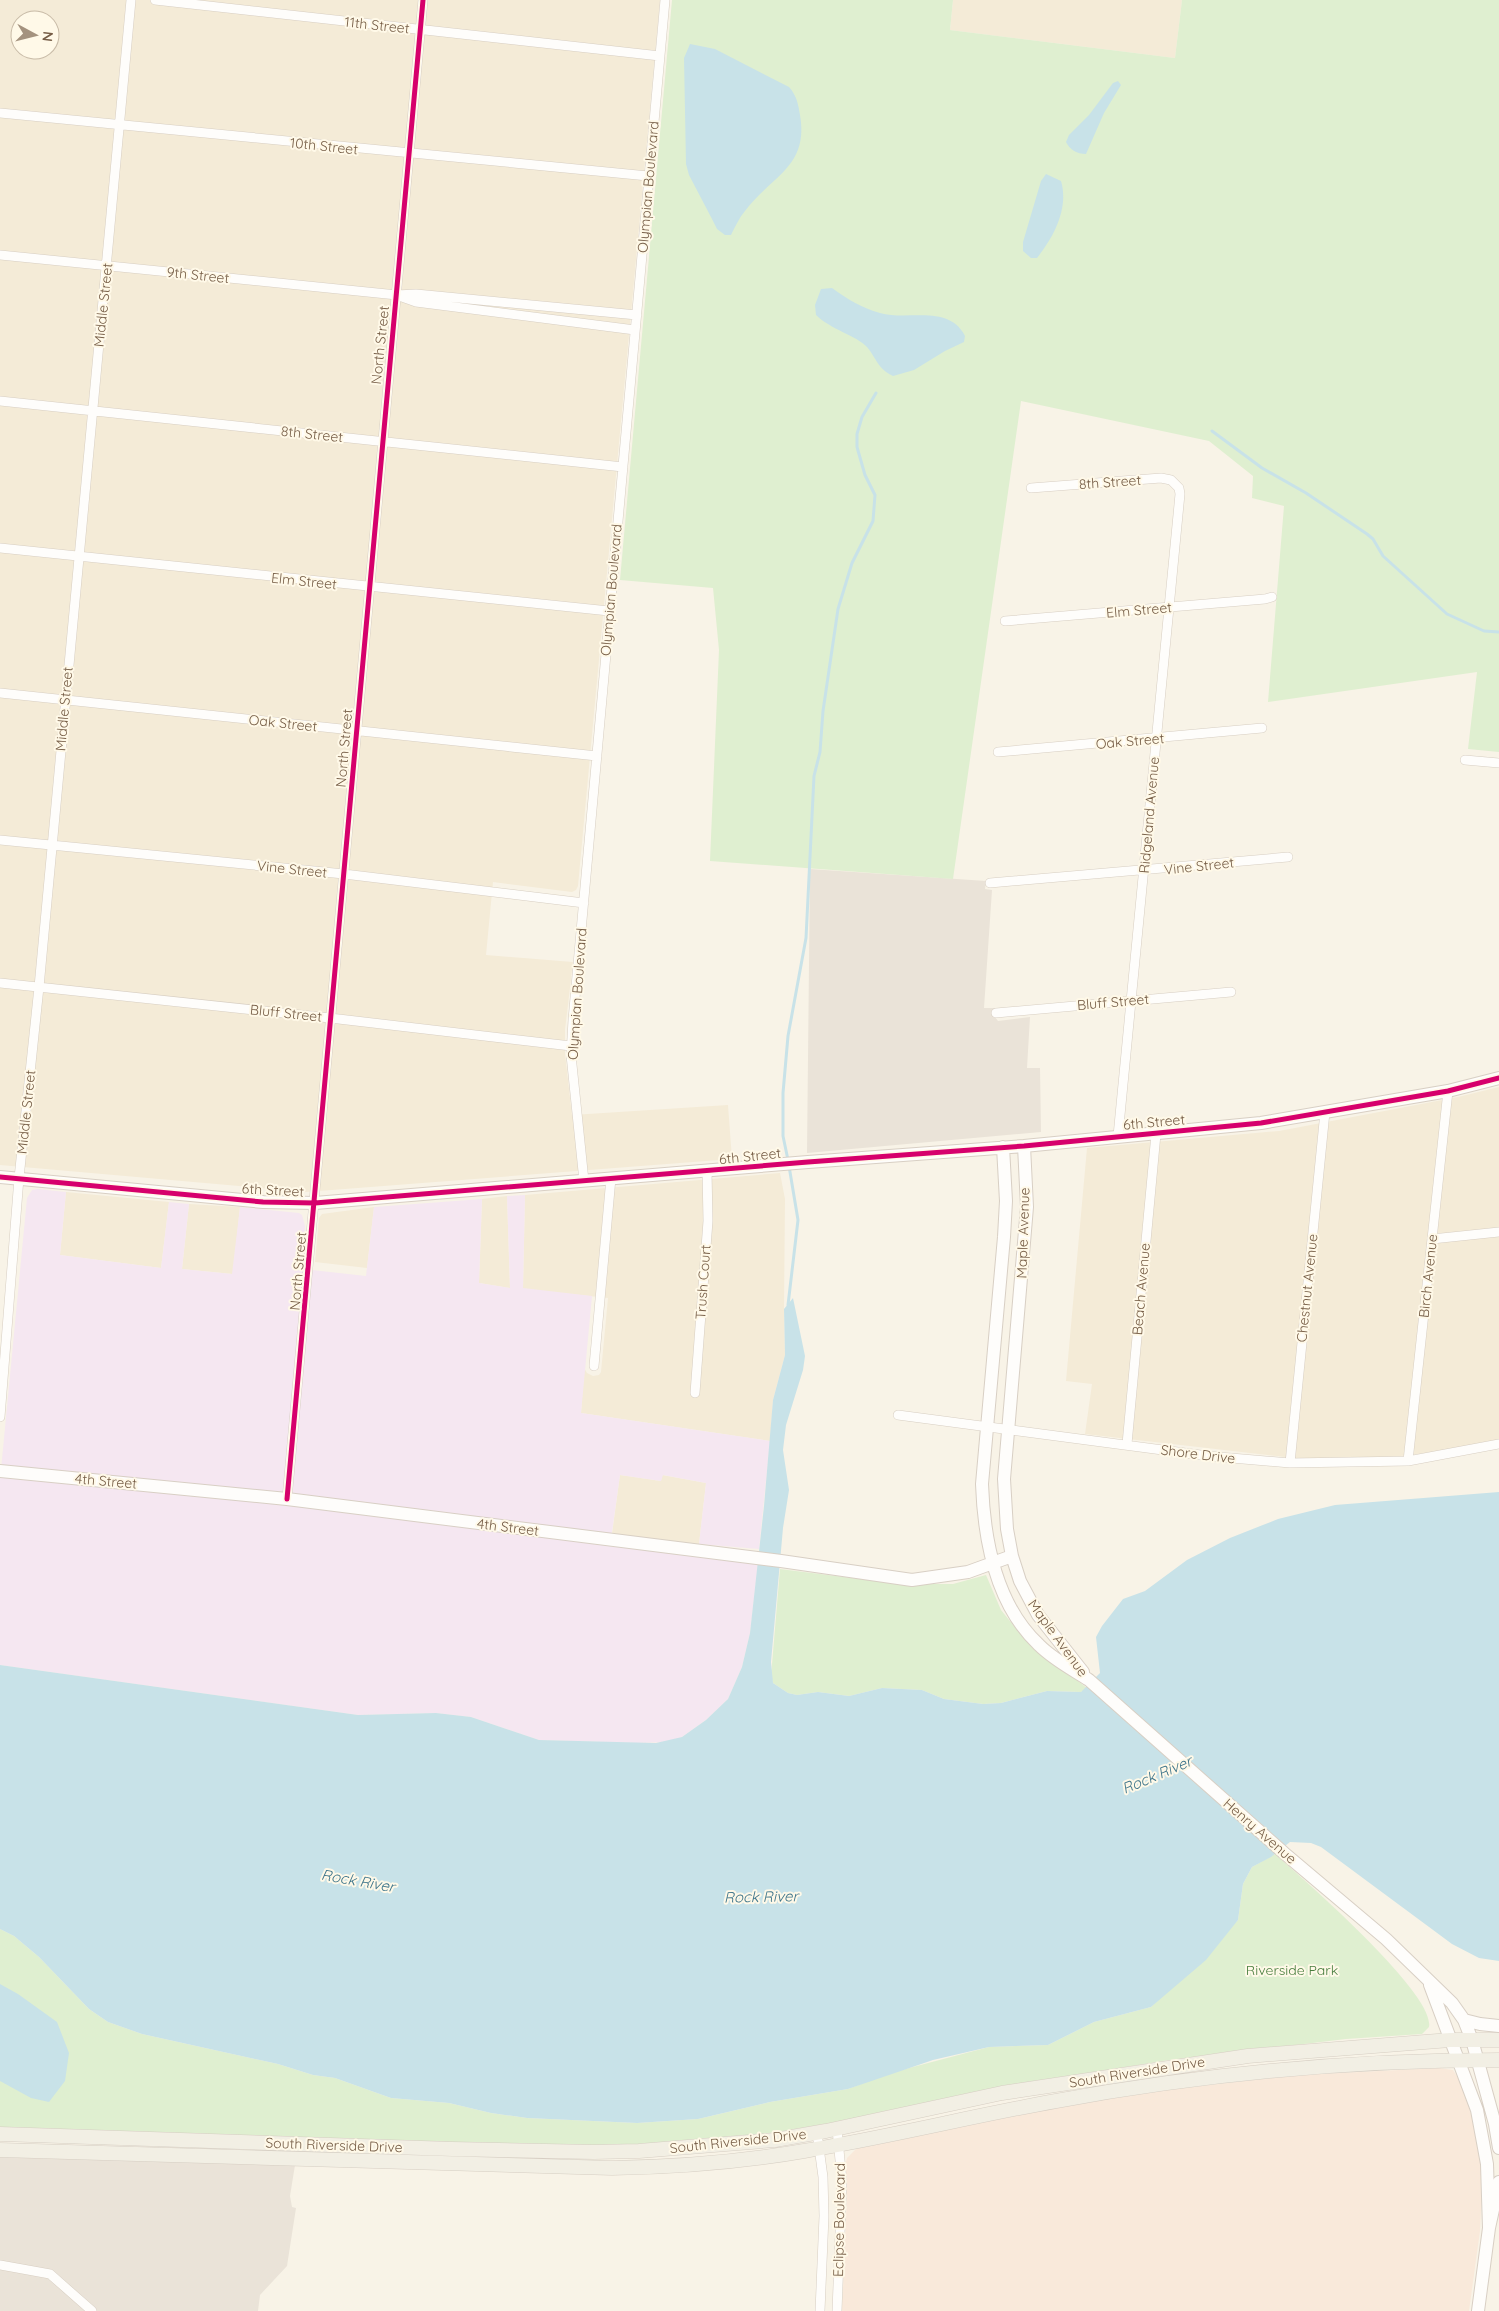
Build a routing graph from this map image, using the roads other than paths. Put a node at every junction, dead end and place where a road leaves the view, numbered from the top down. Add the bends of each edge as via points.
1 (131, 0) edge
2 (155, 0) edge
3 (423, 0) edge
4 (665, 0) edge
5 (420, 29) junction
6 (660, 56) junction
7 (0, 113) edge
8 (120, 126) junction
9 (410, 154) junction
10 (648, 176) junction
11 (0, 255) edge
12 (107, 265) junction
13 (396, 296) junction
14 (637, 315) junction
15 (635, 330) junction
16 (0, 401) edge
17 (93, 410) junction
18 (382, 442) junction
19 (623, 467) junction
20 (1031, 488) dead end
21 (1180, 494) joint
22 (0, 548) edge
23 (78, 556) junction
24 (371, 588) junction
25 (1272, 597) dead end
26 (1169, 608) junction
27 (609, 611) junction
28 (1004, 621) dead end
29 (0, 693) edge
30 (65, 700) junction
31 (1262, 728) dead end
32 (356, 731) junction
33 (1156, 739) junction
34 (998, 752) dead end
35 (596, 756) junction
36 (1465, 760) dead end
37 (1499, 763) edge
38 (0, 840) edge
39 (52, 845) junction
40 (1288, 857) dead end
41 (1143, 871) junction
42 (344, 874) junction
43 (990, 883) dead end
44 (584, 903) junction
45 (0, 983) edge
46 (39, 987) junction
47 (1231, 992) dead end
48 (1130, 1001) junction
49 (996, 1013) dead end
50 (330, 1018) junction
51 (571, 1046) junction
52 (1499, 1078) edge
53 (1448, 1091) junction
54 (1326, 1112) junction
55 (1156, 1134) junction
56 (1118, 1136) junction
57 (1024, 1146) junction
58 (1003, 1147) junction
59 (706, 1171) junction
60 (0, 1177) edge
61 (19, 1178) junction
62 (611, 1178) junction
63 (584, 1181) junction
64 (315, 1203) junction
65 (1499, 1232) edge
66 (1432, 1239) junction
67 (5, 1312) edge
68 (4, 1332) edge
69 (594, 1366) dead end
70 (695, 1392) dead end
71 (898, 1415) dead end
72 (0, 1417) edge
73 (988, 1428) junction
74 (1008, 1430) junction
75 (1127, 1444) junction
76 (1499, 1444) edge
77 (1408, 1461) junction
78 (1290, 1464) junction
79 (0, 1471) edge
80 (287, 1499) junction
81 (1012, 1556) junction
82 (993, 1561) junction
83 (1089, 1680) junction
84 (1430, 1983) junction
85 (1464, 2020) junction
86 (1499, 2026) edge
87 (1450, 2040) junction
88 (1472, 2040) junction
89 (1499, 2040) edge
90 (1478, 2060) junction
91 (1499, 2060) edge
92 (1459, 2061) junction
93 (837, 2129) junction
94 (817, 2133) junction
95 (0, 2134) edge
96 (838, 2145) junction
97 (819, 2148) junction
98 (1499, 2148) edge
99 (0, 2150) edge
100 (1499, 2182) edge
101 (1489, 2228) junction
102 (0, 2265) edge
103 (92, 2311) edge
104 (820, 2311) edge
105 (837, 2311) edge
106 (1478, 2311) edge

1 - 8 street, Middle Street
2 - 5 street, 11th Street
3 - 5 street, North Street
4 - 6 street, Olympian Boulevard
5 - 6 street, 11th Street
5 - 9 street, North Street
6 - 10 street, Olympian Boulevard
7 - 8 street, 10th Street
8 - 9 street, 10th Street
8 - 12 street, Middle Street
9 - 10 street, 10th Street
9 - 13 street, North Street
10 - 14 street, Olympian Boulevard
11 - 12 street, 9th Street
12 - 13 street, 9th Street
12 - 17 street, Middle Street
13 - 14 street, 9th Street via 416,294
13 - 15 street, 9th Street via 416,302
13 - 18 street, North Street
14 - 15 street, Olympian Boulevard
15 - 19 street, Olympian Boulevard
16 - 17 street, 8th Street
17 - 18 street, 8th Street
17 - 23 street, Middle Street
18 - 19 street, 8th Street
18 - 24 street, North Street
19 - 27 street, Olympian Boulevard
20 - 21 street, 8th Street via 1161,478 1171,480
21 - 26 street, Ridgeland Avenue
22 - 23 street, Elm Street
23 - 24 street, Elm Street
23 - 30 street, Middle Street
24 - 27 street, Elm Street
24 - 32 street, North Street
25 - 26 street, Elm Street
26 - 28 street, Elm Street
26 - 33 street, Ridgeland Avenue
27 - 35 street, Olympian Boulevard
29 - 30 street, Oak Street
30 - 32 street, Oak Street
30 - 39 street, Middle Street
31 - 33 street, Oak Street
32 - 35 street, Oak Street
32 - 42 street, North Street
33 - 34 street, Oak Street
33 - 41 street, Ridgeland Avenue
35 - 44 street, Olympian Boulevard
36 - 37 street
38 - 39 street, Vine Street
39 - 42 street, Vine Street
39 - 46 street, Middle Street
40 - 41 street, Vine Street
41 - 43 street, Vine Street
41 - 48 street, Ridgeland Avenue
42 - 44 street, Vine Street
42 - 50 street, North Street
44 - 51 street, Olympian Boulevard
45 - 46 street, Bluff Street
46 - 50 street, Bluff Street
46 - 61 street, Middle Street
47 - 48 street, Bluff Street
48 - 49 street, Bluff Street
48 - 56 street, Ridgeland Avenue
50 - 51 street, Bluff Street
50 - 64 street, North Street
51 - 63 street, Olympian Boulevard
52 - 53 street, 6th Street
53 - 54 street, 6th Street
53 - 66 street, Birch Avenue
54 - 55 street, 6th Street via 1262,1123
54 - 78 street, Chestnut Avenue
55 - 56 street, 6th Street
55 - 75 street, Beach Avenue
56 - 57 street, 6th Street
57 - 58 street, 6th Street
57 - 74 street, Maple Avenue via 1026,1234
58 - 59 street, 6th Street
58 - 73 street, Maple Avenue via 1006,1210
59 - 62 street, 6th Street
59 - 70 street, Trush Court via 708,1221
60 - 61 street, 6th Street
61 - 64 street, 6th Street via 263,1202
61 - 67 street, Middle Street
62 - 63 street, 6th Street
62 - 69 street
63 - 64 street, 6th Street
64 - 80 street, North Street
65 - 66 street
66 - 77 street, Birch Avenue
67 - 68 street, Middle Street
68 - 72 street, Middle Street
71 - 73 street, Shore Drive
73 - 74 street, Shore Drive
73 - 82 street, Maple Avenue via 982,1484 984,1521
74 - 75 street, Shore Drive
74 - 81 street, Maple Avenue via 1004,1498
75 - 78 street, Shore Drive
76 - 77 street, Shore Drive
77 - 78 street, Shore Drive
79 - 80 street, 4th Street
80 - 82 street, 4th Street via 754,1557 912,1580 968,1572
81 - 82 street, 4th Street
81 - 83 street, Maple Avenue via 1020,1581 1038,1615
82 - 83 street, Maple Avenue via 1005,1601 1038,1645
83 - 84 street, Henry Avenue via 1386,1939
84 - 85 street, Henry Avenue via 1452,2003
84 - 87 street, Henry Avenue
85 - 86 street
85 - 88 street, Henry Avenue
87 - 88 main road, South Riverside Drive
87 - 92 street, Henry Avenue
87 - 93 main road, South Riverside Drive via 1287,2052 1188,2064 1002,2093
88 - 89 main road, South Riverside Drive
88 - 90 street, Henry Avenue
90 - 91 main road, South Riverside Drive
90 - 92 main road, South Riverside Drive
90 - 98 street, Henry Avenue
92 - 96 main road, South Riverside Drive via 1376,2063 1160,2083 928,2125
92 - 101 street, Henry Avenue via 1474,2101 1484,2142
93 - 94 main road, South Riverside Drive
93 - 96 street, Eclipse Boulevard
94 - 95 main road, South Riverside Drive via 736,2144 594,2152
94 - 97 street, Eclipse Boulevard
96 - 97 main road, South Riverside Drive
96 - 105 street, Eclipse Boulevard via 842,2181
97 - 99 main road, South Riverside Drive via 721,2163 612,2168
97 - 104 street, Eclipse Boulevard via 824,2216
100 - 101 street, Henry Avenue
101 - 106 street, Henry Avenue
102 - 103 street via 50,2274

